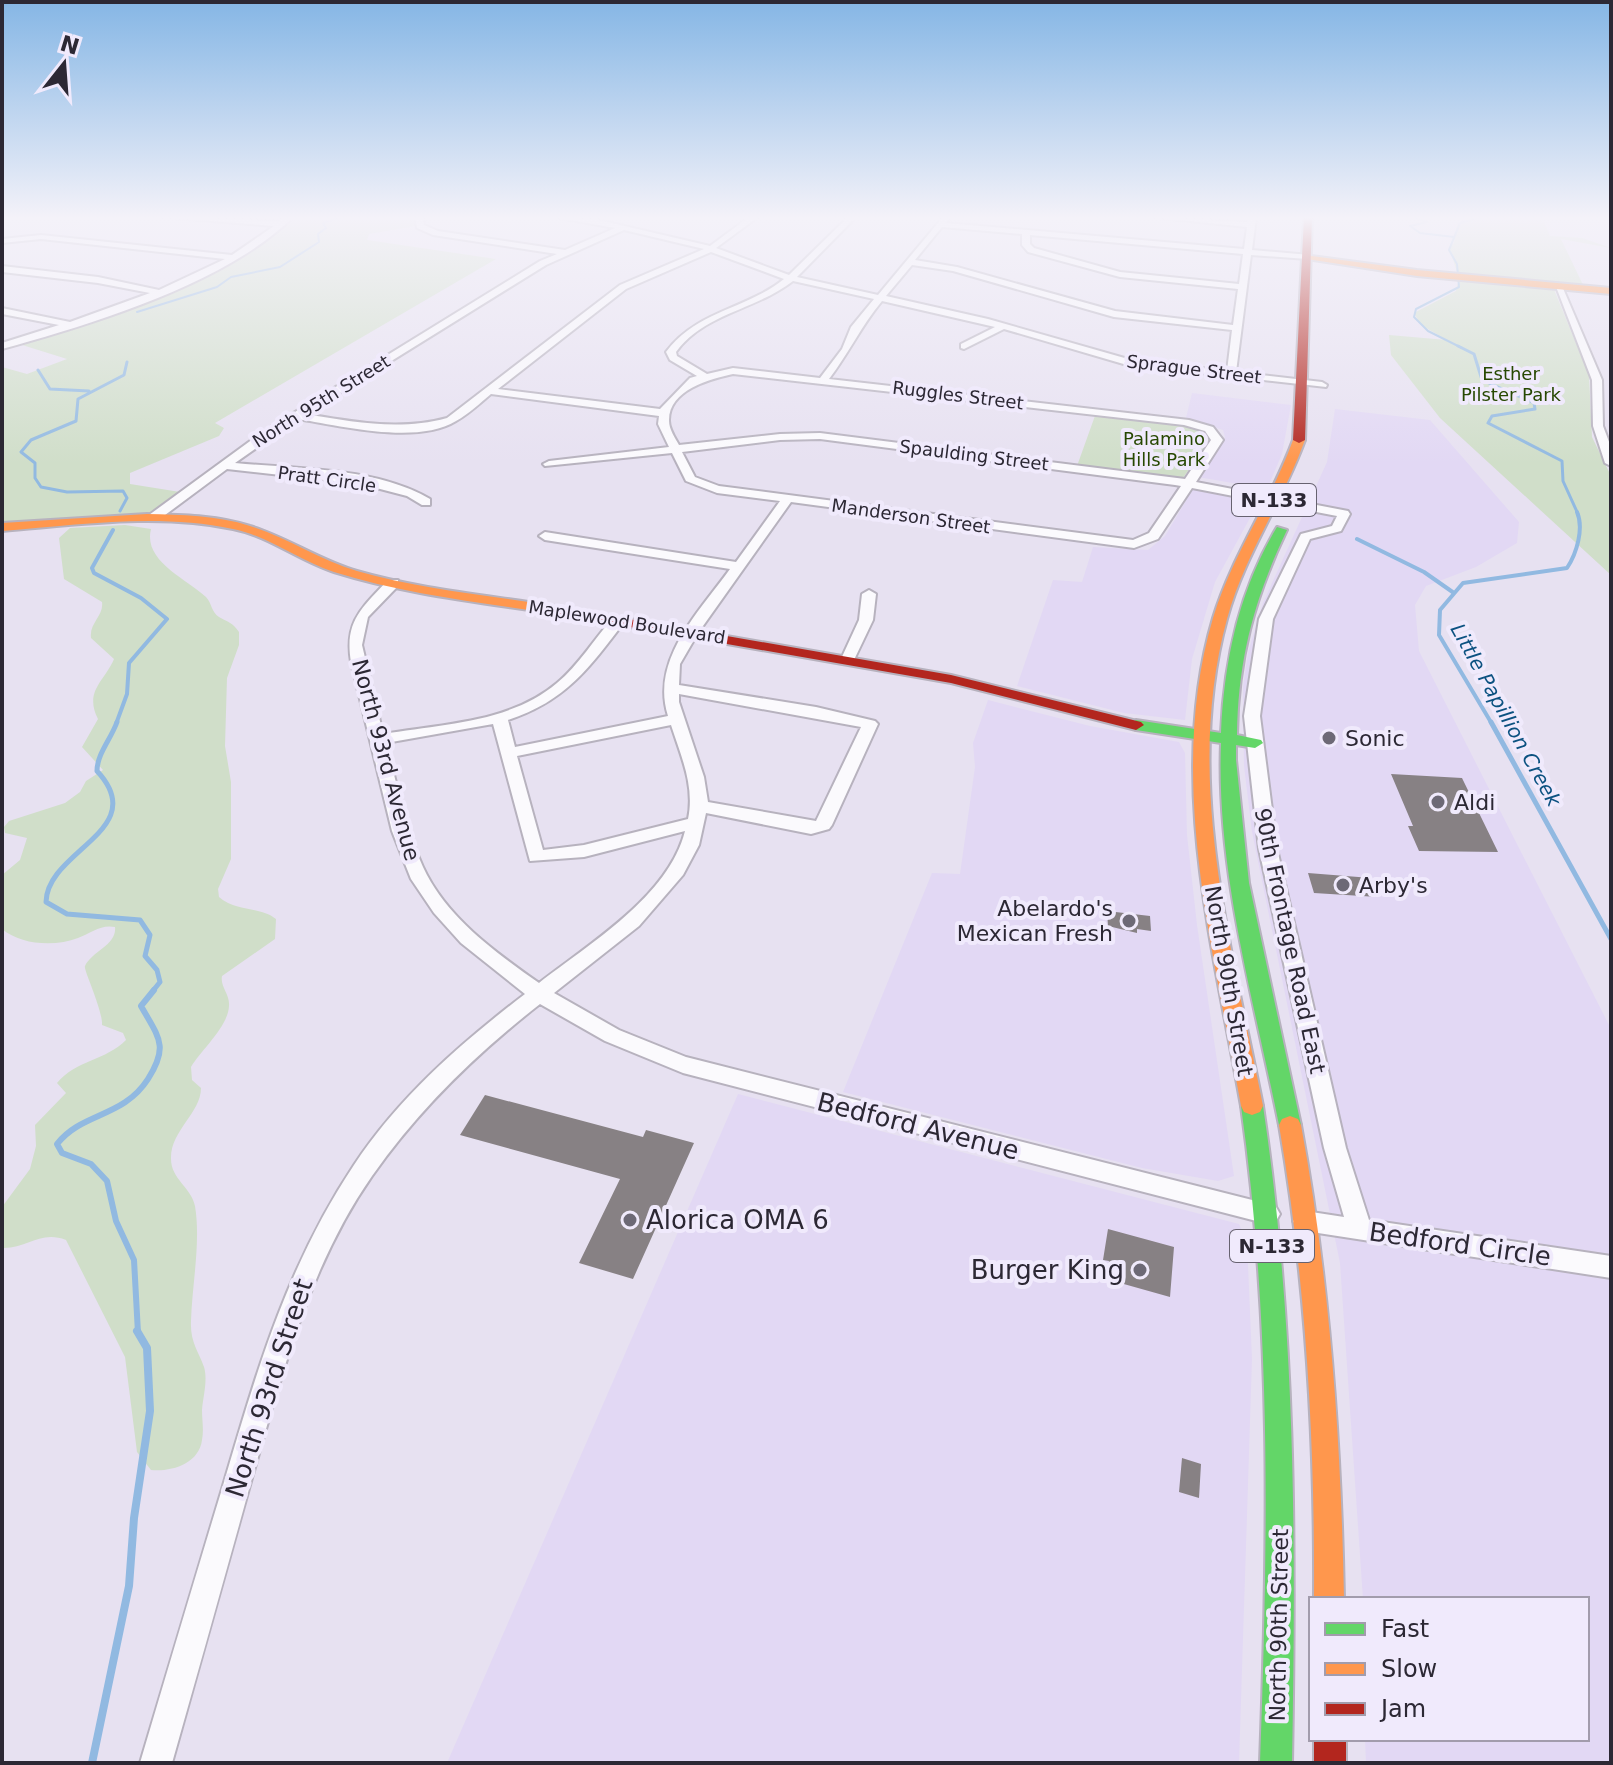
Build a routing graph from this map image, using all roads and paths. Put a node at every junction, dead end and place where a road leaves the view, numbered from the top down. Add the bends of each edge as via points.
1 (137, 299) edge
2 (486, 299) edge
3 (607, 299) edge
4 (757, 299) edge
5 (879, 299) edge
6 (891, 299) edge
7 (1062, 299) edge
8 (1240, 299) edge
9 (1314, 299) edge
10 (1564, 299) edge
11 (2, 311) edge
12 (67, 324) junction
13 (1004, 326) junction
14 (1237, 328) junction
15 (2, 346) edge
16 (964, 346) dead end
17 (1594, 370) junction
18 (1611, 371) edge
19 (1231, 375) junction
20 (703, 376) junction
21 (824, 379) junction
22 (1313, 384) junction
23 (489, 391) junction
24 (1322, 406) dead end
25 (663, 413) junction
26 (1598, 414) junction
27 (1611, 415) edge
28 (296, 416) junction
29 (673, 448) junction
30 (1611, 463) edge
31 (549, 464) dead end
32 (224, 465) junction
33 (1189, 483) junction
34 (1297, 498) junction
35 (787, 499) junction
36 (1274, 500) junction
37 (426, 502) dead end
38 (153, 518) junction
39 (2, 527) edge
40 (545, 536) dead end
41 (738, 566) junction
42 (393, 583) junction
43 (869, 594) dead end
44 (618, 621) junction
45 (691, 633) junction
46 (848, 659) junction
47 (670, 688) junction
48 (499, 716) junction
49 (676, 719) junction
50 (1202, 735) junction
51 (1228, 739) junction
52 (377, 740) junction
53 (1255, 743) junction
54 (508, 753) junction
55 (698, 814) junction
56 (540, 993) junction
57 (1268, 1214) junction
58 (1309, 1222) junction
59 (1360, 1230) junction
60 (1611, 1267) edge
61 (1329, 1597) edge
62 (1330, 1741) edge
63 (156, 1763) edge
64 (1276, 1763) edge
65 (1330, 1763) edge

1 - 12 street
2 - 28 street, North 95th Street
3 - 23 street
4 - 20 street via 693,330 671,352
5 - 21 street
6 - 13 street, Sprague Street
7 - 14 street via 1114,314
8 - 14 street
9 - 22 main road, North 90th Street / N-133
10 - 17 street
11 - 12 street
12 - 15 street
13 - 16 street
13 - 19 street, Sprague Street via 1127,362
14 - 19 street
17 - 18 street
17 - 26 street
19 - 22 street, Sprague Street
20 - 21 street, Ruggles Street via 745,371
20 - 25 street via 682,388
21 - 33 street, Ruggles Street via 1185,422 1211,430 1217,440
22 - 24 main road, North 90th Street / N-133
22 - 36 main road, North 90th Street / N-133 via 1300,438
23 - 25 street
23 - 28 street via 456,417 436,425 401,428
25 - 29 street
26 - 27 street
26 - 30 street via 1600,438
28 - 32 street, North 95th Street
29 - 31 street, Spaulding Street
29 - 33 street, Spaulding Street via 820,436
29 - 35 street, Manderson Street via 690,479 717,489
32 - 37 street, Pratt Circle via 372,484
32 - 38 street, North 95th Street
33 - 35 street, Manderson Street via 1154,536 1134,544
33 - 36 street, Spaulding Street
34 - 36 street, 90th Frontage Road East
34 - 51 main road, North 90th Street / N-133 via 1244,618
34 - 53 street, 90th Frontage Road East via 1344,514 1337,528 1305,537 1276,593 1256,670
35 - 41 street
36 - 50 main road, North 90th Street / N-133 via 1218,624
38 - 39 main road, Maplewood Boulevard
38 - 42 main road, Maplewood Boulevard via 245,527 325,565
40 - 41 street
41 - 45 street
42 - 44 main road, Maplewood Boulevard
42 - 52 street, North 93rd Avenue via 365,611 355,635
43 - 46 street via 866,620
44 - 45 main road, Maplewood Boulevard
44 - 48 street via 558,690
45 - 46 main road, Maplewood Boulevard
45 - 47 street via 673,664
46 - 50 main road, Maplewood Boulevard via 951,679 1103,720
47 - 49 street
47 - 55 street via 870,724 823,825 811,828
48 - 52 street
48 - 54 street
49 - 54 street
49 - 55 street via 696,777
50 - 51 main road, Maplewood Boulevard
50 - 57 main road, North 90th Street / N-133 via 1206,842
51 - 53 main road, Maplewood Boulevard
51 - 58 main road, North 90th Street / N-133 via 1237,856
52 - 56 street, North 93rd Avenue via 403,840 431,897 463,933
53 - 59 street, 90th Frontage Road East via 1270,860 1335,1148
54 - 55 street via 540,859
55 - 56 street, North 93rd Street via 681,863 655,899
56 - 57 street, Bedford Avenue via 612,1037 683,1065
56 - 63 street, North 93rd Street via 480,1040 416,1103 363,1170 316,1250 278,1342
57 - 58 street, Bedford Avenue
57 - 64 main road, North 90th Street / N-133 via 1282,1404
58 - 59 street, Bedford Circle
58 - 61 main road, North 90th Street / N-133 via 1321,1335
59 - 60 street, Bedford Circle
62 - 65 main road

